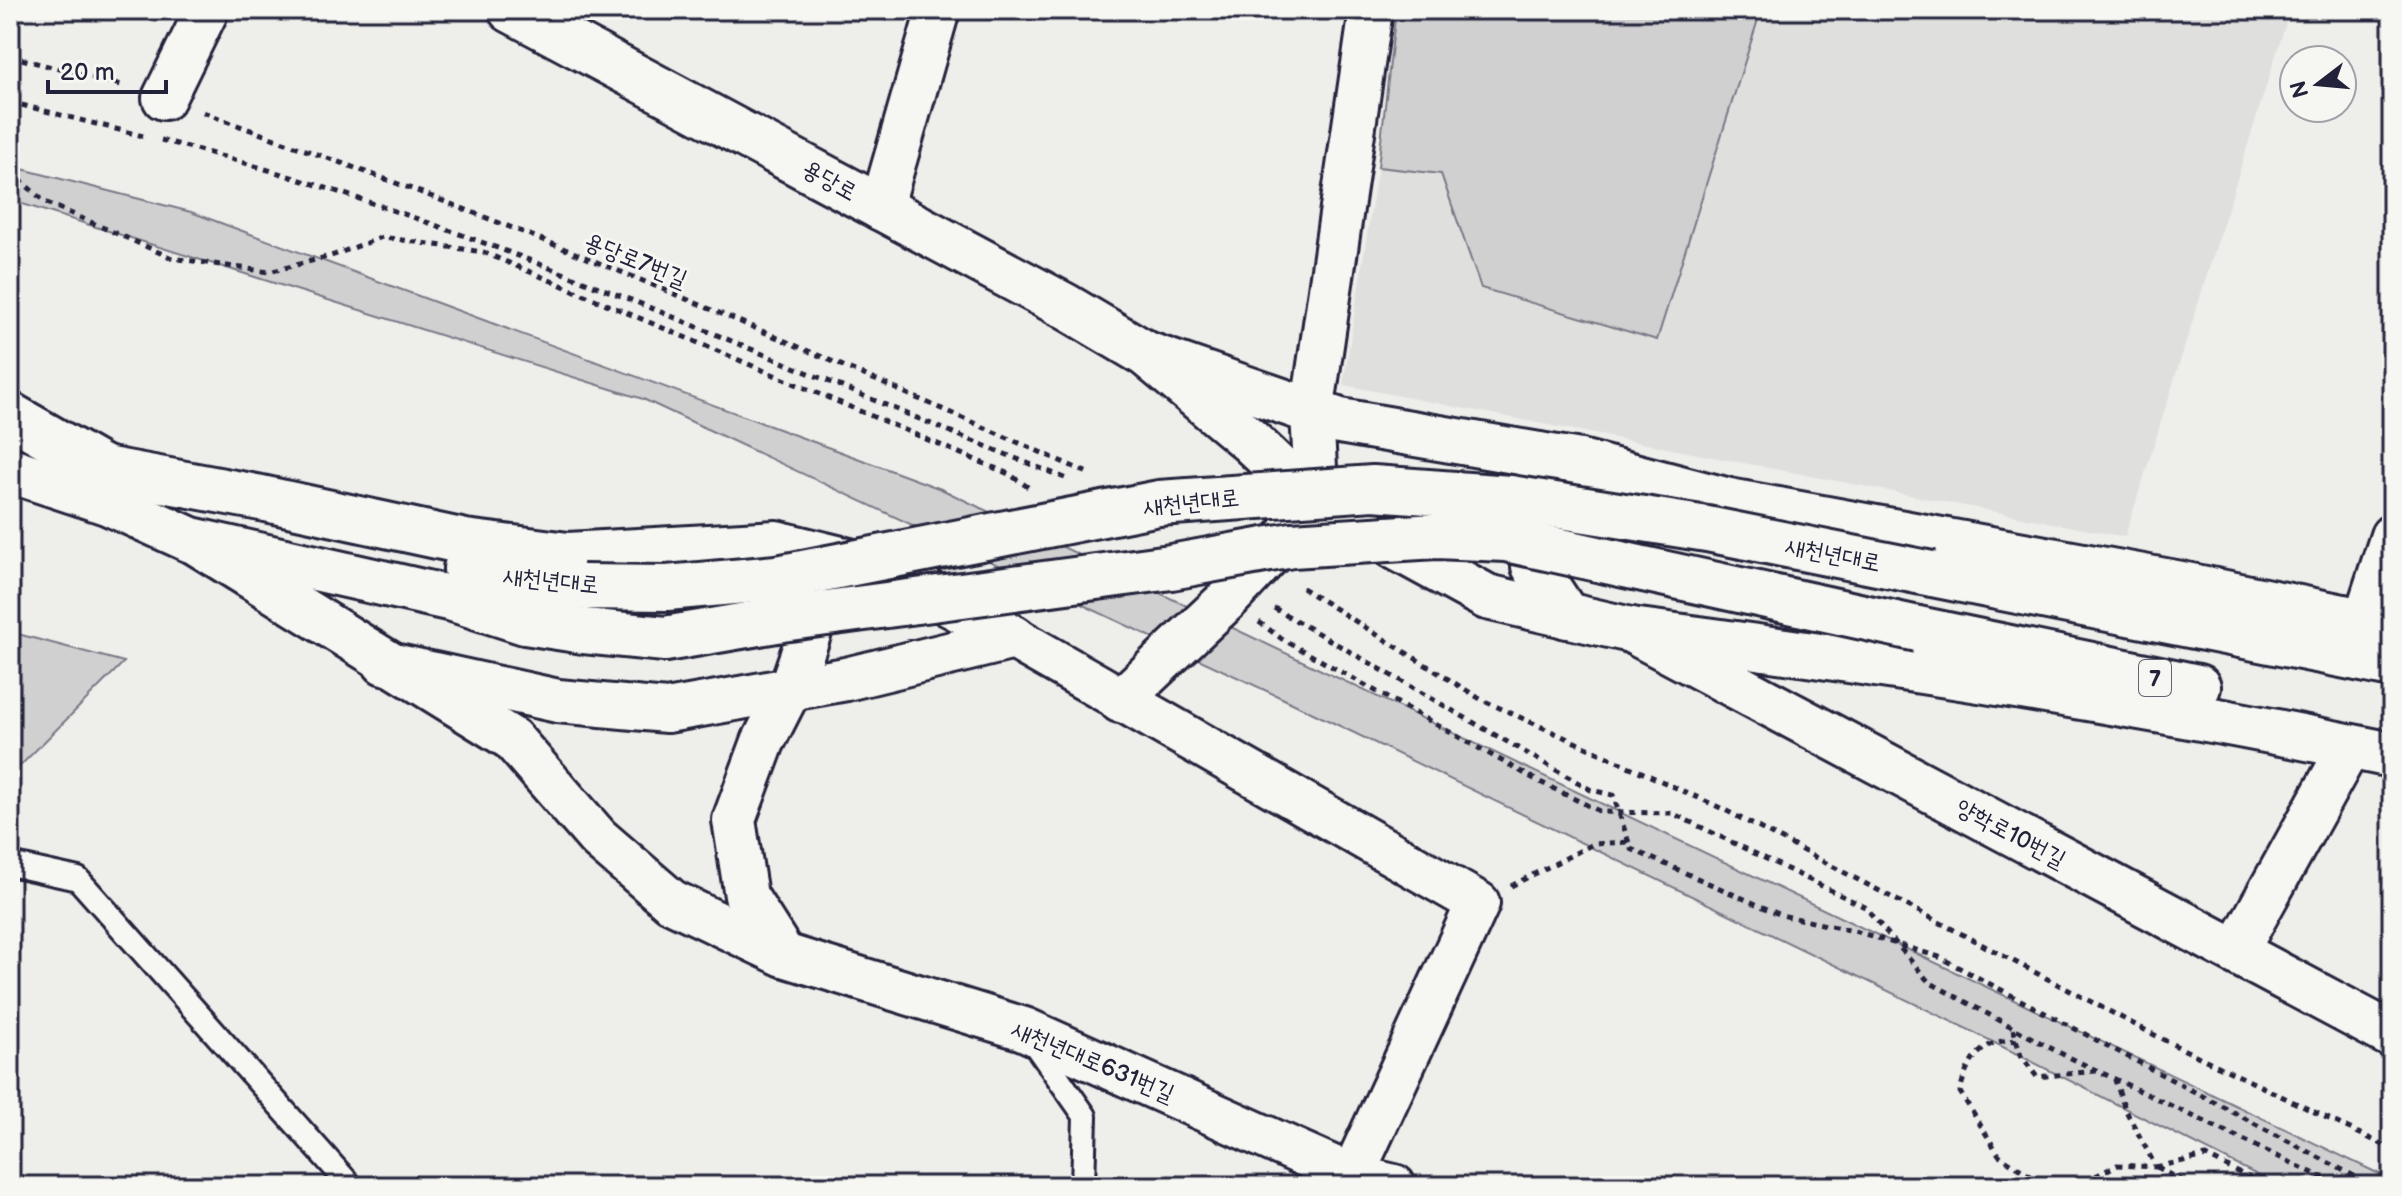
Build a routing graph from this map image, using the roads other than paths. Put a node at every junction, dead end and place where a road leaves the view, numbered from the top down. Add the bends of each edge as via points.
1 (207, 10) edge
2 (511, 10) edge
3 (938, 10) edge
4 (1371, 10) edge
5 (164, 98) road end
6 (881, 209) junction
7 (1146, 354) junction
8 (1312, 413) junction
9 (10, 415) edge
10 (1538, 455) junction
11 (104, 469) junction
12 (10, 470) edge
13 (1317, 504) junction
14 (2392, 536) edge
15 (191, 540) junction
16 (776, 543) junction
17 (1567, 616) junction
18 (2378, 625) edge
19 (1631, 630) junction
20 (1014, 638) junction
21 (384, 663) junction
22 (2392, 665) edge
23 (790, 689) junction
24 (1120, 701) junction
25 (2392, 727) edge
26 (2350, 746) junction
27 (2392, 755) edge
28 (10, 864) edge
29 (2236, 952) junction
30 (784, 955) junction
31 (1024, 1029) junction
32 (2392, 1035) edge
33 (1339, 1181) edge
34 (351, 1186) edge
35 (1083, 1186) edge
36 (1394, 1186) edge

1 - 5 street
2 - 6 main road, 용당로
3 - 6 street
4 - 8 street
6 - 7 main road, 용당로
7 - 8 main road
7 - 13 main road
8 - 10 main road
8 - 13 street
9 - 11 main road, 새천년대로
10 - 17 main road via 1534,566
10 - 18 main road via 1729,501
11 - 16 main road via 465,542 568,555
11 - 22 main road, 새천년대로, bridge via 460,568 582,587 667,588 777,578 1159,503 1373,488 1510,498 1707,529
12 - 15 main road, 새천년대로 via 107,502
13 - 17 main road via 1487,597
13 - 24 street via 1228,599
14 - 18 street
15 - 21 street, 새천년대로631번길
15 - 25 main road, 새천년대로 / 7, bridge via 453,599 525,622 665,639 1292,545 1436,536 1506,539
16 - 20 main road via 886,570
16 - 23 street via 811,595 814,620
17 - 19 main road
19 - 26 main road via 1813,653 2189,713
19 - 29 main road, 양학로10번길
20 - 23 street
20 - 24 street
21 - 23 street via 558,701 667,711
21 - 30 street, 새천년대로631번길 via 512,739 598,838 671,901
23 - 30 street via 734,820 746,896
24 - 33 street via 1478,903
26 - 27 main road
26 - 29 street
28 - 34 lane via 78,879
29 - 32 main road, 양학로10번길
30 - 31 street, 새천년대로631번길
31 - 33 street, 새천년대로631번길
31 - 35 lane via 1085,1116
33 - 36 street, 새천년대로631번길

